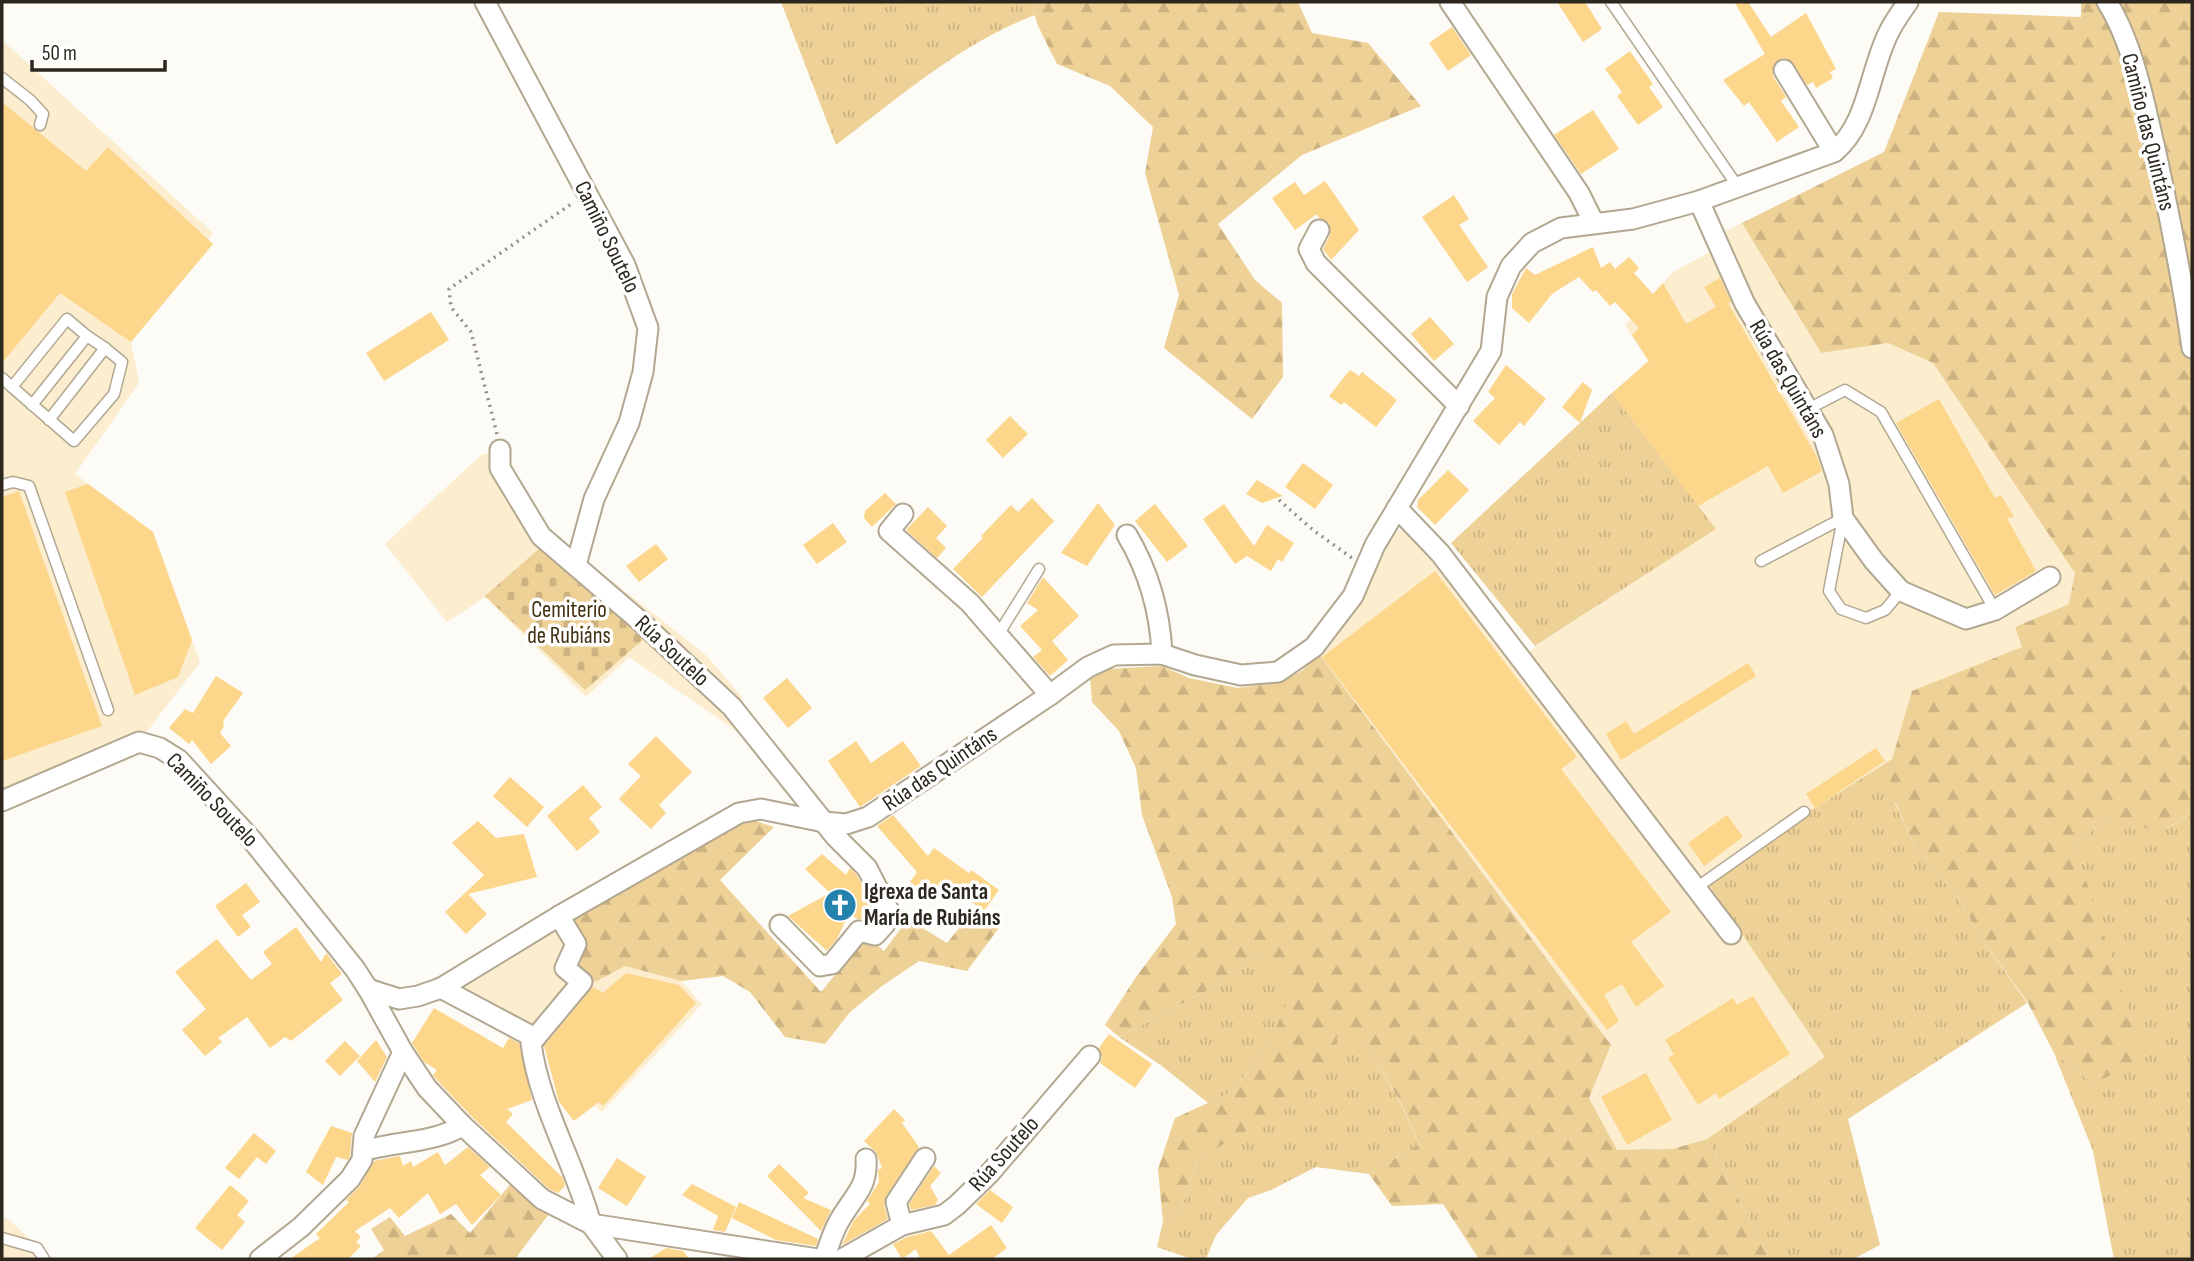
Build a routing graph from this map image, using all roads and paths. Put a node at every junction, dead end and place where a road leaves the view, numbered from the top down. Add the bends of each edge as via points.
1 (485, 2) edge
2 (1450, 2) edge
3 (1611, 2) edge
4 (1908, 2) edge
5 (2107, 2) edge
6 (1784, 70) dead end
7 (2, 78) edge
8 (40, 125) dead end
9 (1833, 152) junction
10 (1738, 187) junction
11 (586, 194) junction
12 (1699, 201) junction
13 (1594, 223) junction
14 (1319, 230) dead end
15 (87, 336) junction
16 (104, 348) junction
17 (2192, 348) edge
18 (2, 378) edge
19 (12, 387) junction
20 (32, 405) junction
21 (1459, 406) junction
22 (1808, 410) junction
23 (49, 420) junction
24 (500, 450) joint
25 (2, 485) edge
26 (1279, 500) dead end
27 (1397, 508) junction
28 (903, 514) dead end
29 (1843, 518) junction
30 (1127, 535) dead end
31 (1761, 561) dead end
32 (576, 565) junction
33 (1366, 565) junction
34 (1039, 569) dead end
35 (2050, 578) dead end
36 (1901, 591) junction
37 (1995, 610) junction
38 (998, 636) junction
39 (1162, 654) junction
40 (1050, 695) junction
41 (108, 710) dead end
42 (2, 801) edge
43 (1804, 812) dead end
44 (824, 822) junction
45 (1696, 888) junction
46 (559, 916) junction
47 (780, 925) dead end
48 (1731, 934) dead end
49 (440, 988) junction
50 (368, 989) junction
51 (535, 1038) junction
52 (403, 1052) junction
53 (1090, 1056) dead end
54 (462, 1125) junction
55 (363, 1152) junction
56 (925, 1158) dead end
57 (866, 1159) dead end
58 (591, 1224) junction
59 (902, 1225) junction
60 (2, 1238) edge
61 (785, 1257) edge
62 (44, 1259) edge
63 (260, 1259) edge
64 (617, 1259) edge
65 (818, 1259) edge
66 (824, 1259) edge
67 (842, 1259) edge

1 - 11 street, Camiño Soutelo
2 - 13 street via 1579,193
3 - 10 lane
4 - 9 street, Rúa das Quintáns via 1888,35 1856,125
5 - 17 street, Camiño das Quintáns via 2143,92 2182,272
6 - 9 street
7 - 8 lane via 43,114
9 - 10 street, Rúa das Quintáns
10 - 12 street, Rúa das Quintáns
11 - 24 path via 449,289 451,307 471,332
11 - 32 street, Camiño Soutelo via 625,265 648,328 643,372 629,423 594,499
12 - 13 street, Rúa das Quintáns via 1633,219
12 - 22 street, Rúa das Quintáns via 1745,303
13 - 21 street, Rúa das Quintáns via 1547,234 1511,266 1497,298 1491,351
14 - 21 street via 1309,249 1316,263
15 - 16 lane
15 - 19 lane via 67,319
15 - 20 lane
16 - 23 lane
16 - 23 lane via 122,362 114,394 74,441
18 - 19 lane
19 - 20 lane
20 - 23 lane
21 - 27 street, Rúa das Quintáns
22 - 29 street, Rúa das Quintáns via 1823,435 1839,484
22 - 37 lane via 1845,390 1881,412
24 - 32 street, Rúa Soutelo via 500,468 541,536
25 - 41 lane via 29,486
26 - 33 path via 1337,550
27 - 33 street, Rúa das Quintáns
27 - 45 street via 1440,553
28 - 38 street via 889,531 970,603
29 - 31 lane
29 - 36 street, Rúa das Quintáns
29 - 36 lane via 1829,591 1841,609 1866,618 1885,610
30 - 39 street via 1144,563 1161,626
32 - 44 street, Rúa Soutelo via 732,707
33 - 39 street, Rúa das Quintáns via 1353,596 1314,647 1278,672 1241,675
34 - 38 lane
35 - 37 street, Rúa das Quintáns
36 - 37 street, Rúa das Quintáns via 1966,620
38 - 40 street
39 - 40 street, Rúa das Quintáns via 1114,655 1088,667
40 - 44 street, Rúa das Quintáns via 868,817 846,824
42 - 50 street, Camiño Soutelo via 139,742 160,747 179,760 252,840
43 - 45 lane
44 - 46 street via 761,809 739,813
44 - 47 street, Rúa Soutelo via 876,881 889,911 886,924 875,935 859,931 832,964 820,966
45 - 48 street
46 - 49 street
46 - 51 street via 576,944 565,968 582,982
49 - 50 street via 399,999
49 - 51 street
50 - 52 street
51 - 58 street via 531,1043 534,1061 554,1128
52 - 54 street via 427,1088
52 - 55 street via 364,1136
53 - 59 street, Rúa Soutelo via 957,1205 944,1215
54 - 55 street via 452,1133
54 - 58 street via 542,1199
55 - 63 street via 350,1179
56 - 59 street via 896,1202
57 - 66 street via 867,1174 840,1219
58 - 61 street
58 - 64 street
59 - 67 street, Rúa Soutelo
60 - 62 lane via 37,1248
61 - 65 street

